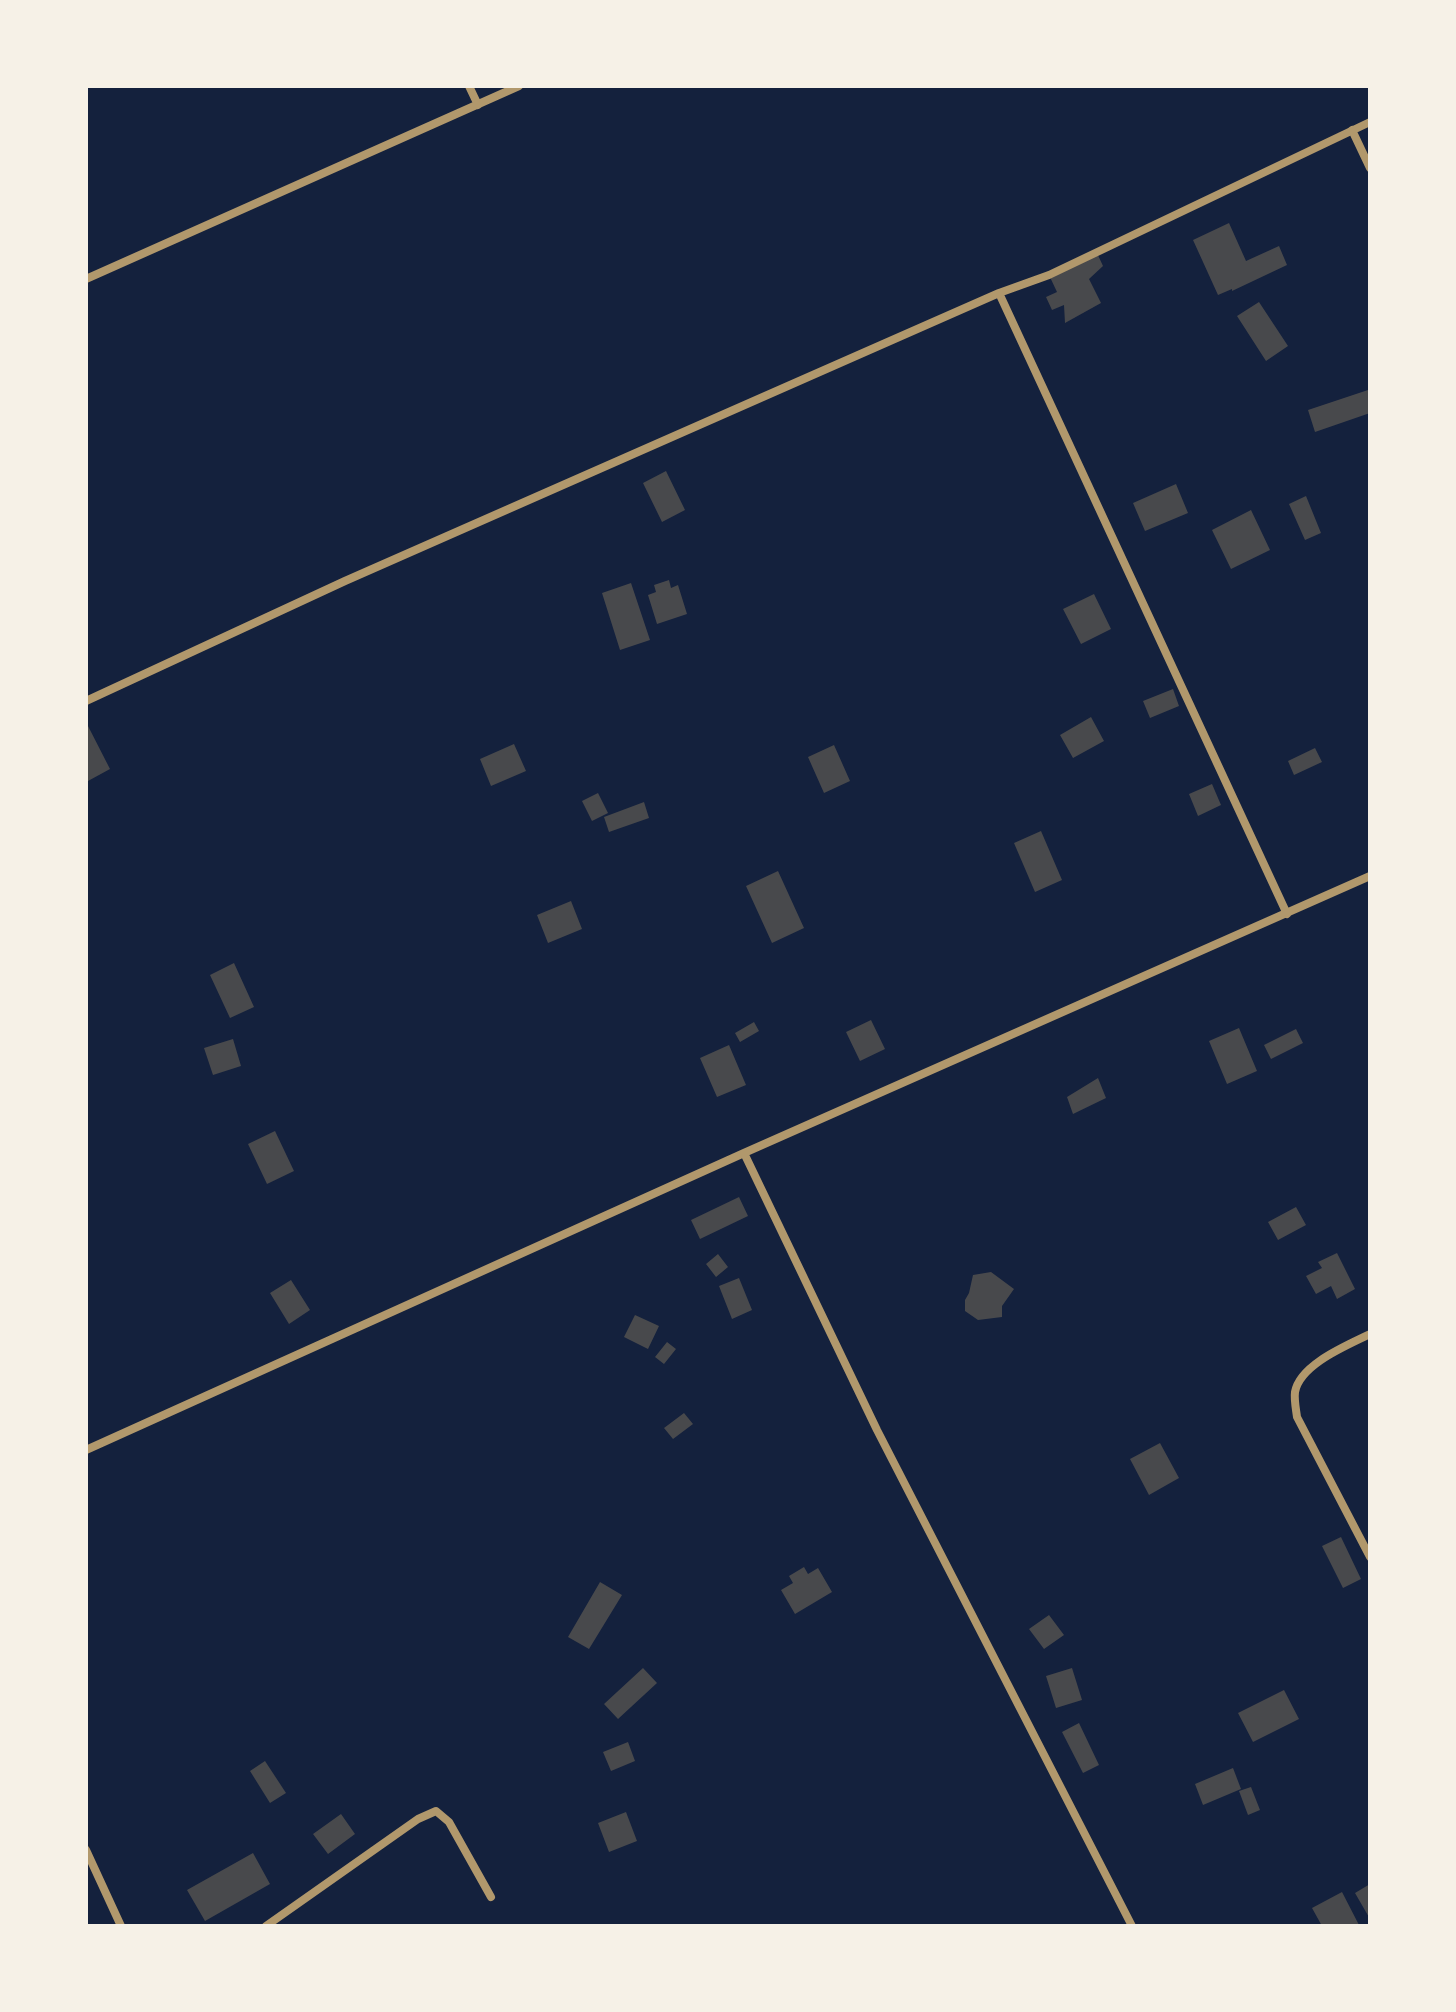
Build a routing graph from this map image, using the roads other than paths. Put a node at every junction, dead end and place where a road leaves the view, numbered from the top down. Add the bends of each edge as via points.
1 (469, 86) edge
2 (519, 86) edge
3 (478, 105) junction
4 (1370, 122) edge
5 (1352, 130) junction
6 (1370, 168) edge
7 (86, 279) edge
8 (999, 293) junction
9 (86, 701) edge
10 (1370, 876) edge
11 (1287, 914) junction
12 (744, 1153) junction
13 (1370, 1334) edge
14 (86, 1450) edge
15 (1370, 1557) edge
16 (86, 1850) edge
17 (491, 1897) dead end
18 (121, 1926) edge
19 (266, 1926) edge
20 (1132, 1926) edge

1 - 3 street
2 - 3 street
3 - 7 street
4 - 5 street
5 - 6 street
5 - 8 street via 1049,275
8 - 9 street
8 - 11 street
10 - 11 street
11 - 12 street
12 - 14 street
12 - 20 street via 877,1430
13 - 15 street via 1327,1356 1298,1382 1294,1394 1297,1417
16 - 18 street
17 - 19 street via 449,1822 436,1811

